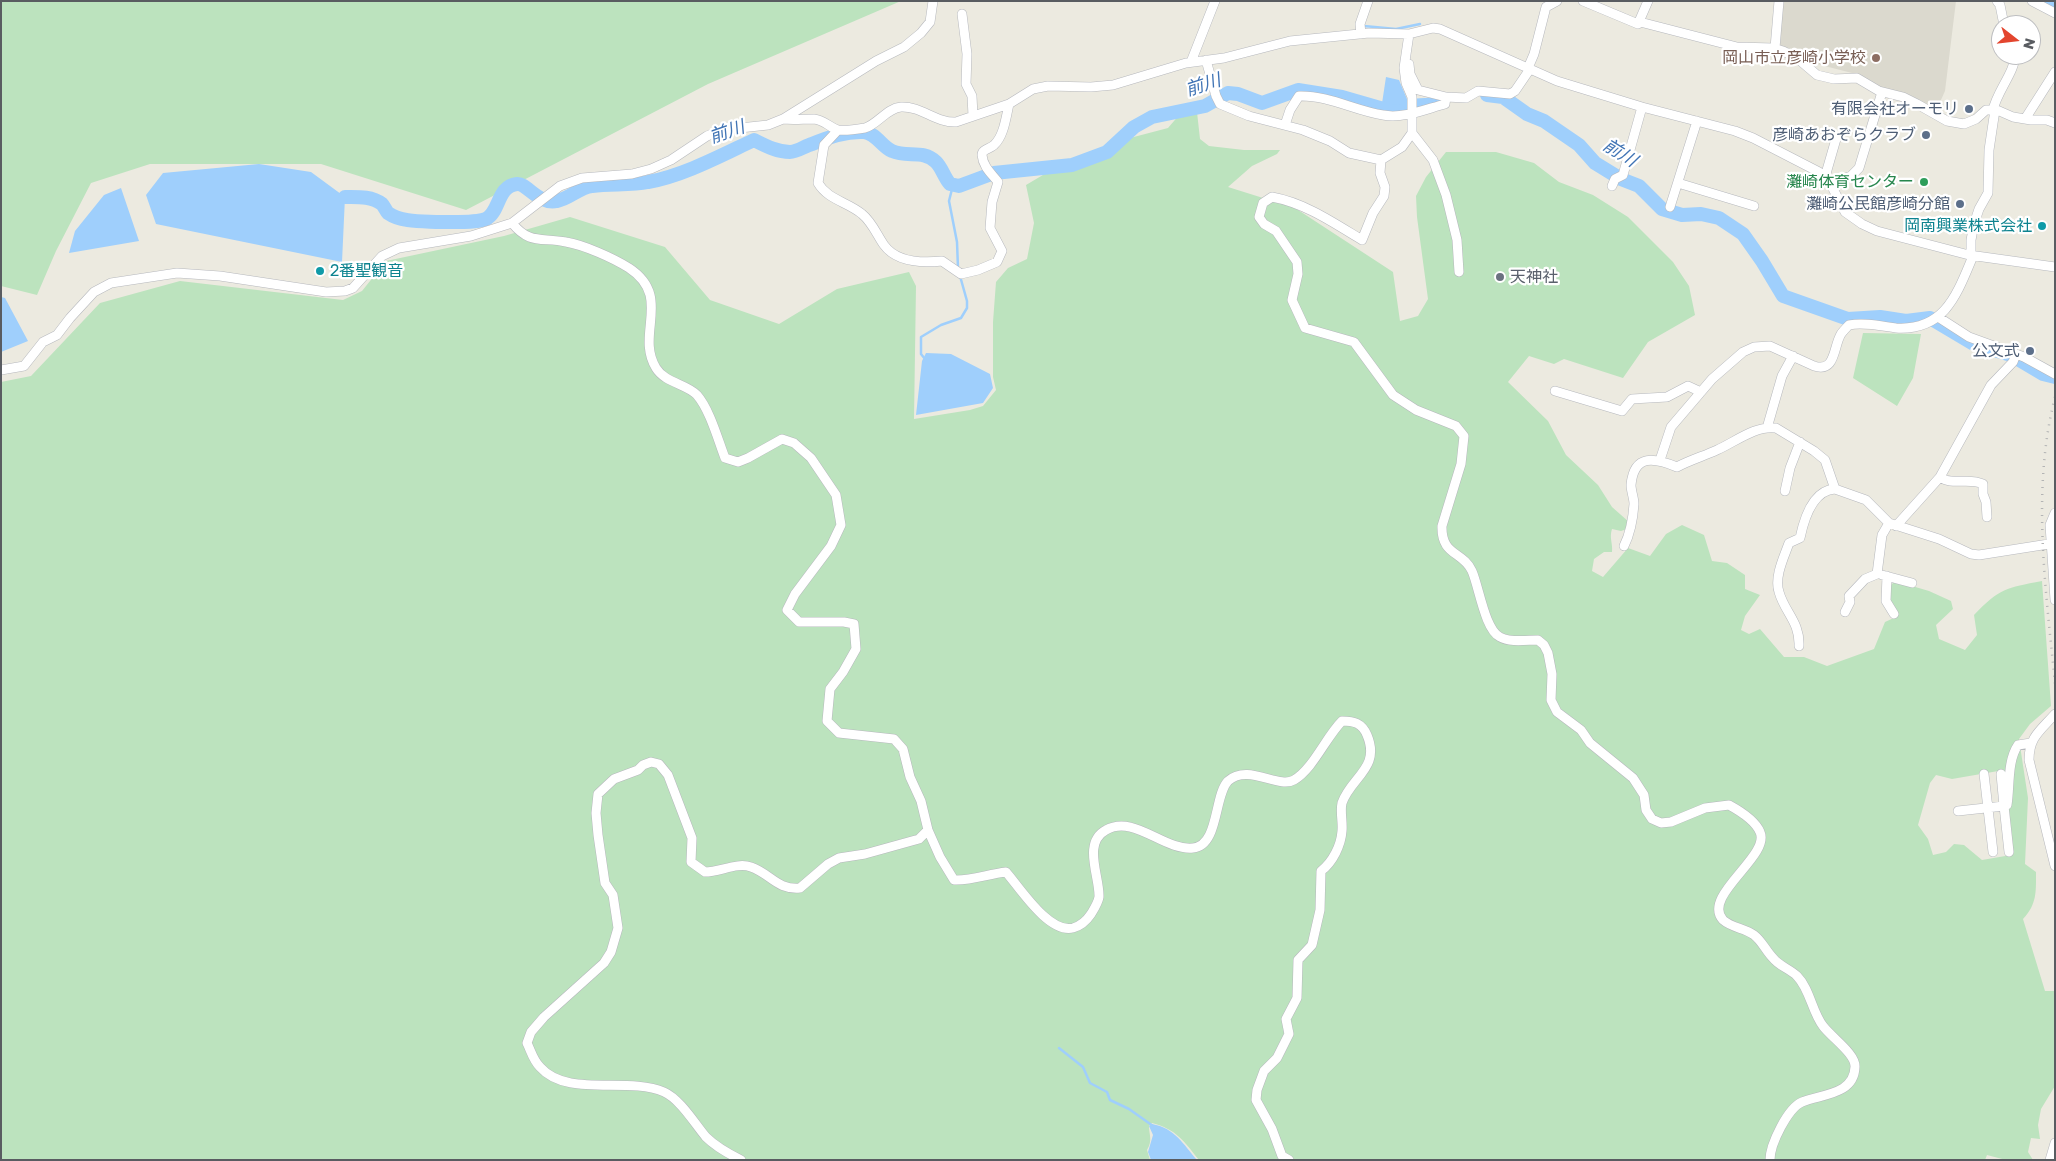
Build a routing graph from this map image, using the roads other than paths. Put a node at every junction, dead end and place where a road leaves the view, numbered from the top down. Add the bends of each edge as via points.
1 (933, 1) edge
2 (1215, 1) edge
3 (1368, 1) edge
4 (1557, 1) edge
5 (1583, 1) edge
6 (1648, 1) edge
7 (1779, 1) edge
8 (1997, 1) edge
9 (2032, 1) edge
10 (2055, 13) edge
11 (962, 14) dead end
12 (2002, 15) edge
13 (1640, 22) junction
14 (1362, 34) junction
15 (1409, 34) junction
16 (1407, 44) junction
17 (1775, 48) junction
18 (1206, 60) junction
19 (1191, 62) junction
20 (2013, 65) edge
21 (1529, 69) junction
22 (2055, 72) edge
23 (1882, 92) junction
24 (1446, 99) junction
25 (1009, 104) junction
26 (1642, 107) junction
27 (1994, 110) junction
28 (1411, 112) junction
29 (973, 116) junction
30 (783, 119) junction
31 (2025, 119) junction
32 (1697, 121) junction
33 (2055, 122) edge
34 (1285, 125) junction
35 (1412, 133) junction
36 (835, 134) junction
37 (1836, 139) dead end
38 (1381, 160) junction
39 (1616, 180) dead end
40 (1828, 181) junction
41 (1678, 182) junction
42 (1754, 206) dead end
43 (1670, 207) dead end
44 (512, 223) junction
45 (1972, 256) junction
46 (2055, 267) edge
47 (1459, 272) dead end
48 (1935, 319) junction
49 (1793, 356) junction
50 (2015, 356) junction
51 (1, 370) edge
52 (2055, 374) edge
53 (1555, 391) dead end
54 (1701, 392) junction
55 (1767, 428) junction
56 (1800, 442) junction
57 (1660, 460) junction
58 (1940, 477) junction
59 (1835, 489) junction
60 (1785, 491) dead end
61 (2055, 513) edge
62 (1986, 517) dead end
63 (1893, 525) junction
64 (2053, 544) edge
65 (1624, 546) dead end
66 (1877, 574) junction
67 (1887, 576) junction
68 (1912, 583) dead end
69 (2055, 600) edge
70 (1845, 612) dead end
71 (1894, 614) dead end
72 (1799, 646) dead end
73 (2055, 714) edge
74 (2031, 743) junction
75 (1984, 774) dead end
76 (2001, 774) dead end
77 (2004, 806) junction
78 (1988, 808) junction
79 (1958, 811) dead end
80 (928, 830) junction
81 (1993, 852) dead end
82 (2009, 852) dead end
83 (2055, 866) edge
84 (2055, 1143) edge
85 (741, 1160) edge
86 (1289, 1160) edge
87 (1770, 1160) edge
88 (2050, 1160) edge

1 - 30 street via 930,22 910,42
2 - 19 street
3 - 14 street via 1360,24
4 - 21 street via 1546,7
5 - 13 street via 1638,24
6 - 13 street
7 - 17 street
8 - 12 street
9 - 10 street
11 - 29 street via 966,84 972,96
13 - 17 street via 1737,47
14 - 15 street
14 - 18 street via 1290,41
15 - 16 street
15 - 21 street via 1440,29
16 - 24 street via 1410,74 1418,90
16 - 28 street via 1404,74 1412,100
17 - 23 street via 1797,58 1817,75 1834,79 1857,78
18 - 19 street
18 - 34 street via 1220,104 1248,116
19 - 25 street via 1113,85 1032,89
20 - 27 street via 1996,97
21 - 24 street via 1518,88 1510,94 1478,91 1466,98
21 - 26 street
22 - 31 street
23 - 27 street via 1917,104 1946,121 1964,124 1986,110
23 - 40 street via 1858,168 1851,176
24 - 28 street
25 - 29 street
25 - 36 street via 1005,124 996,142 982,155 998,182 990,228 1002,251 997,262 978,270 959,273 942,261 924,263 894,254 862,213 822,191 818,184 824,145
26 - 32 street
26 - 39 street via 1623,174
27 - 31 street
27 - 45 street via 1988,193 1974,224
28 - 34 street via 1383,115 1300,96
28 - 35 street
29 - 36 street via 948,123 916,109 901,107 865,128
30 - 36 street via 824,122
30 - 44 street via 768,125 721,130 651,169 632,174 582,178 560,186
31 - 33 street
32 - 40 street via 1753,138
32 - 41 street
34 - 38 street via 1330,141 1349,153
35 - 38 street via 1402,147
35 - 47 street via 1433,160 1444,188 1458,240
37 - 40 street
38 - 87 street via 1384,196 1362,240 1318,213 1283,199 1272,197 1262,203 1259,217 1276,231 1297,262 1298,274 1292,300 1305,328 1354,342 1393,395 1416,410 1456,426 1464,436 1463,456 1442,526 1442,537 1446,546 1471,568 1491,629 1500,637 1538,640 1544,645 1552,674 1551,700 1557,712 1633,778 1644,795 1646,810 1652,819 1661,823 1671,822 1705,808 1729,804 1744,814 1760,832 1762,844 1723,895 1719,911 1729,924 1753,934 1774,960 1798,977 1822,1026 1849,1053 1856,1065 1854,1076 1838,1093 1801,1102 1792,1110 1775,1140
40 - 45 street via 1845,212 1862,224 1877,231
41 - 42 street
41 - 43 street
44 - 51 street via 470,236 399,248 382,256 353,288 345,291 326,292 178,273 111,283 94,292 58,335 43,342 24,366
44 - 80 street via 520,233 534,240 567,242 600,254 629,269 647,284 652,301 651,352 657,369 668,379 697,394 725,458 738,462 782,439 794,443 811,458 836,494 841,525 831,546 787,610 800,622 854,624 856,649 830,689 827,721 839,733 894,739 903,749
45 - 46 street
45 - 48 street via 1960,287
48 - 49 street via 1899,328 1849,325 1840,335 1832,360 1826,367 1820,368
48 - 50 street
49 - 54 street via 1770,346 1743,352
49 - 55 street via 1782,376
50 - 52 street
50 - 58 street via 1991,385
53 - 54 street via 1622,411 1632,399 1667,397 1688,386
54 - 57 street via 1671,427
55 - 56 street via 1776,428
55 - 57 street via 1677,466
56 - 59 street via 1825,460
56 - 60 street
57 - 65 street via 1648,459 1637,466 1631,485 1634,502 1632,524
58 - 62 street via 1946,481 1972,480 1983,484
58 - 63 street
59 - 63 street via 1866,500
59 - 72 street via 1820,494 1805,518 1800,538 1789,543 1778,580 1779,592 1800,633
61 - 64 street via 2050,525
63 - 64 street via 1978,555
63 - 66 street via 1882,535
64 - 69 street
66 - 67 street
66 - 70 street via 1865,579 1850,596
67 - 68 street
67 - 71 street via 1886,601
73 - 74 street
74 - 77 street via 2018,745 2014,750 2007,805
74 - 83 street via 2029,760
75 - 78 street
76 - 77 street
77 - 78 street
77 - 82 street
78 - 79 street
78 - 81 street
80 - 85 street via 919,839 839,858 800,888 787,888 751,867 705,872 690,862 692,838 668,775 659,764 651,762 614,779 598,794 598,835 618,928 604,963 544,1016 527,1043 540,1068 557,1080 643,1086 666,1093 716,1146
80 - 86 street via 954,880 1006,872 1047,920 1063,928 1074,928 1089,917 1099,900 1094,848 1096,840 1107,829 1132,828 1182,848 1195,848 1211,831 1222,794 1232,778 1253,775 1293,780 1342,721 1353,721 1364,727 1370,741 1371,757 1342,804 1342,832 1337,850 1321,871 1320,910 1312,946 1298,960 1297,998 1286,1019 1289,1034 1276,1058 1264,1071 1256,1090 1256,1100 1282,1156
84 - 88 street

